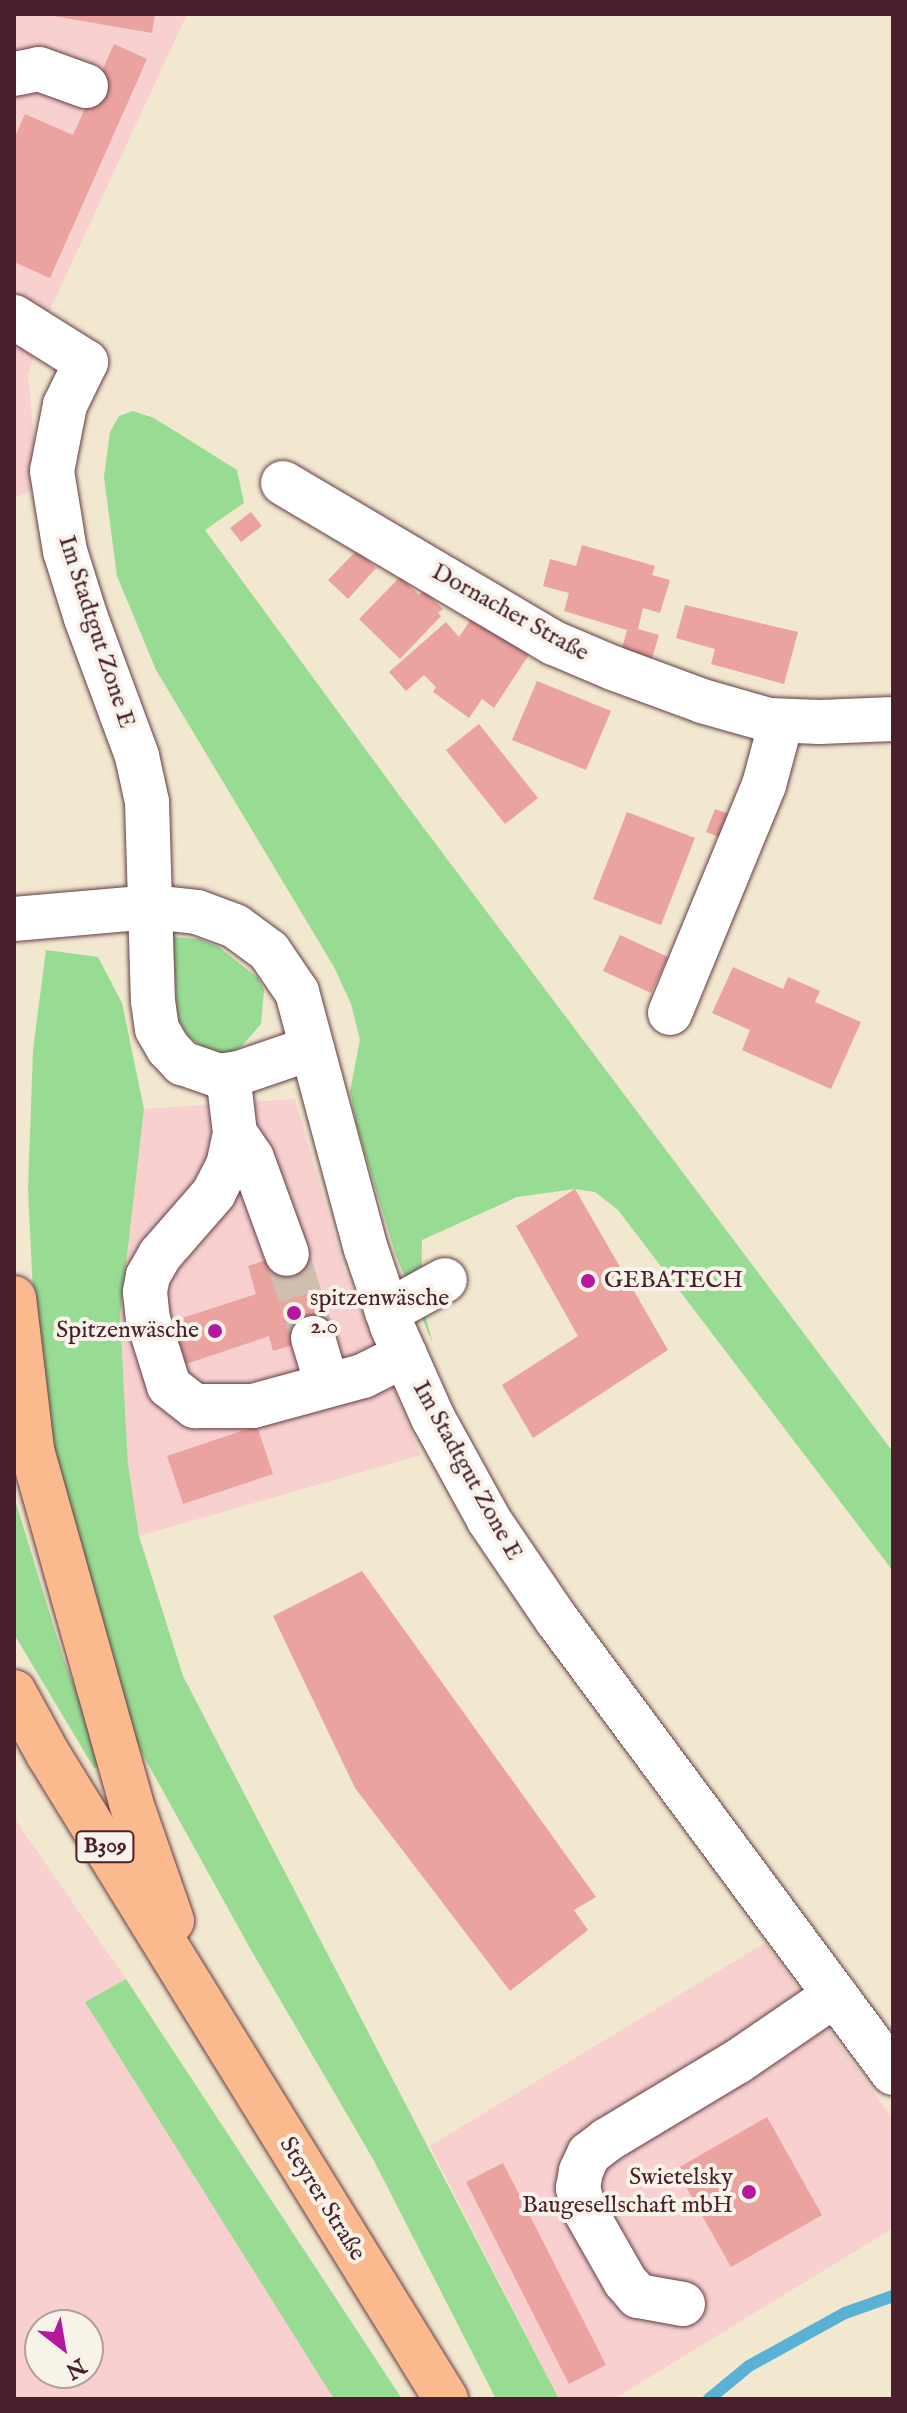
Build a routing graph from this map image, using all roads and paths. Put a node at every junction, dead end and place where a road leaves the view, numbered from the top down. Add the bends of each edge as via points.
1 (14, 74) edge
2 (86, 86) dead end
3 (14, 317) edge
4 (283, 483) dead end
5 (893, 719) edge
6 (781, 722) junction
7 (150, 907) junction
8 (14, 919) edge
9 (670, 1013) dead end
10 (312, 1048) junction
11 (228, 1075) junction
12 (235, 1133) junction
13 (287, 1254) tunnel mouth
14 (445, 1280) dead end
15 (14, 1298) edge
16 (387, 1312) junction
17 (313, 1338) tunnel mouth
18 (405, 1355) junction
19 (327, 1385) junction
20 (14, 1692) edge
21 (835, 1995) junction
22 (200, 1999) junction
23 (893, 2073) edge
24 (683, 2304) dead end
25 (446, 2399) edge

1 - 2 street via 39,69
3 - 7 street, Im Stadtgut Zone E via 86,362 65,405 52,471 65,551 137,756 151,839
4 - 6 street, Dornacher Straße via 554,643 702,701
5 - 6 street, Dornacher Straße
6 - 9 street via 764,785
7 - 8 street, Im Stadtgut Zone E
7 - 10 street, Im Stadtgut Zone E via 235,926 269,951 297,992
7 - 11 street via 157,1029 182,1063
10 - 11 street
10 - 16 street, Im Stadtgut Zone E
11 - 12 street
12 - 13 street via 252,1158
12 - 19 street via 214,1193 148,1276 148,1319 163,1371 179,1397 195,1406 253,1406
14 - 16 street
15 - 22 highway via 32,1450 126,1788
16 - 18 street, Im Stadtgut Zone E
17 - 19 street
18 - 19 street via 363,1376
18 - 21 street, Im Stadtgut Zone E via 489,1520
20 - 22 highway, B309
21 - 23 street, Im Stadtgut Zone E
21 - 24 street via 589,2154 578,2188 584,2209 625,2281 638,2296
22 - 25 highway, Steyrer Straße / B309

